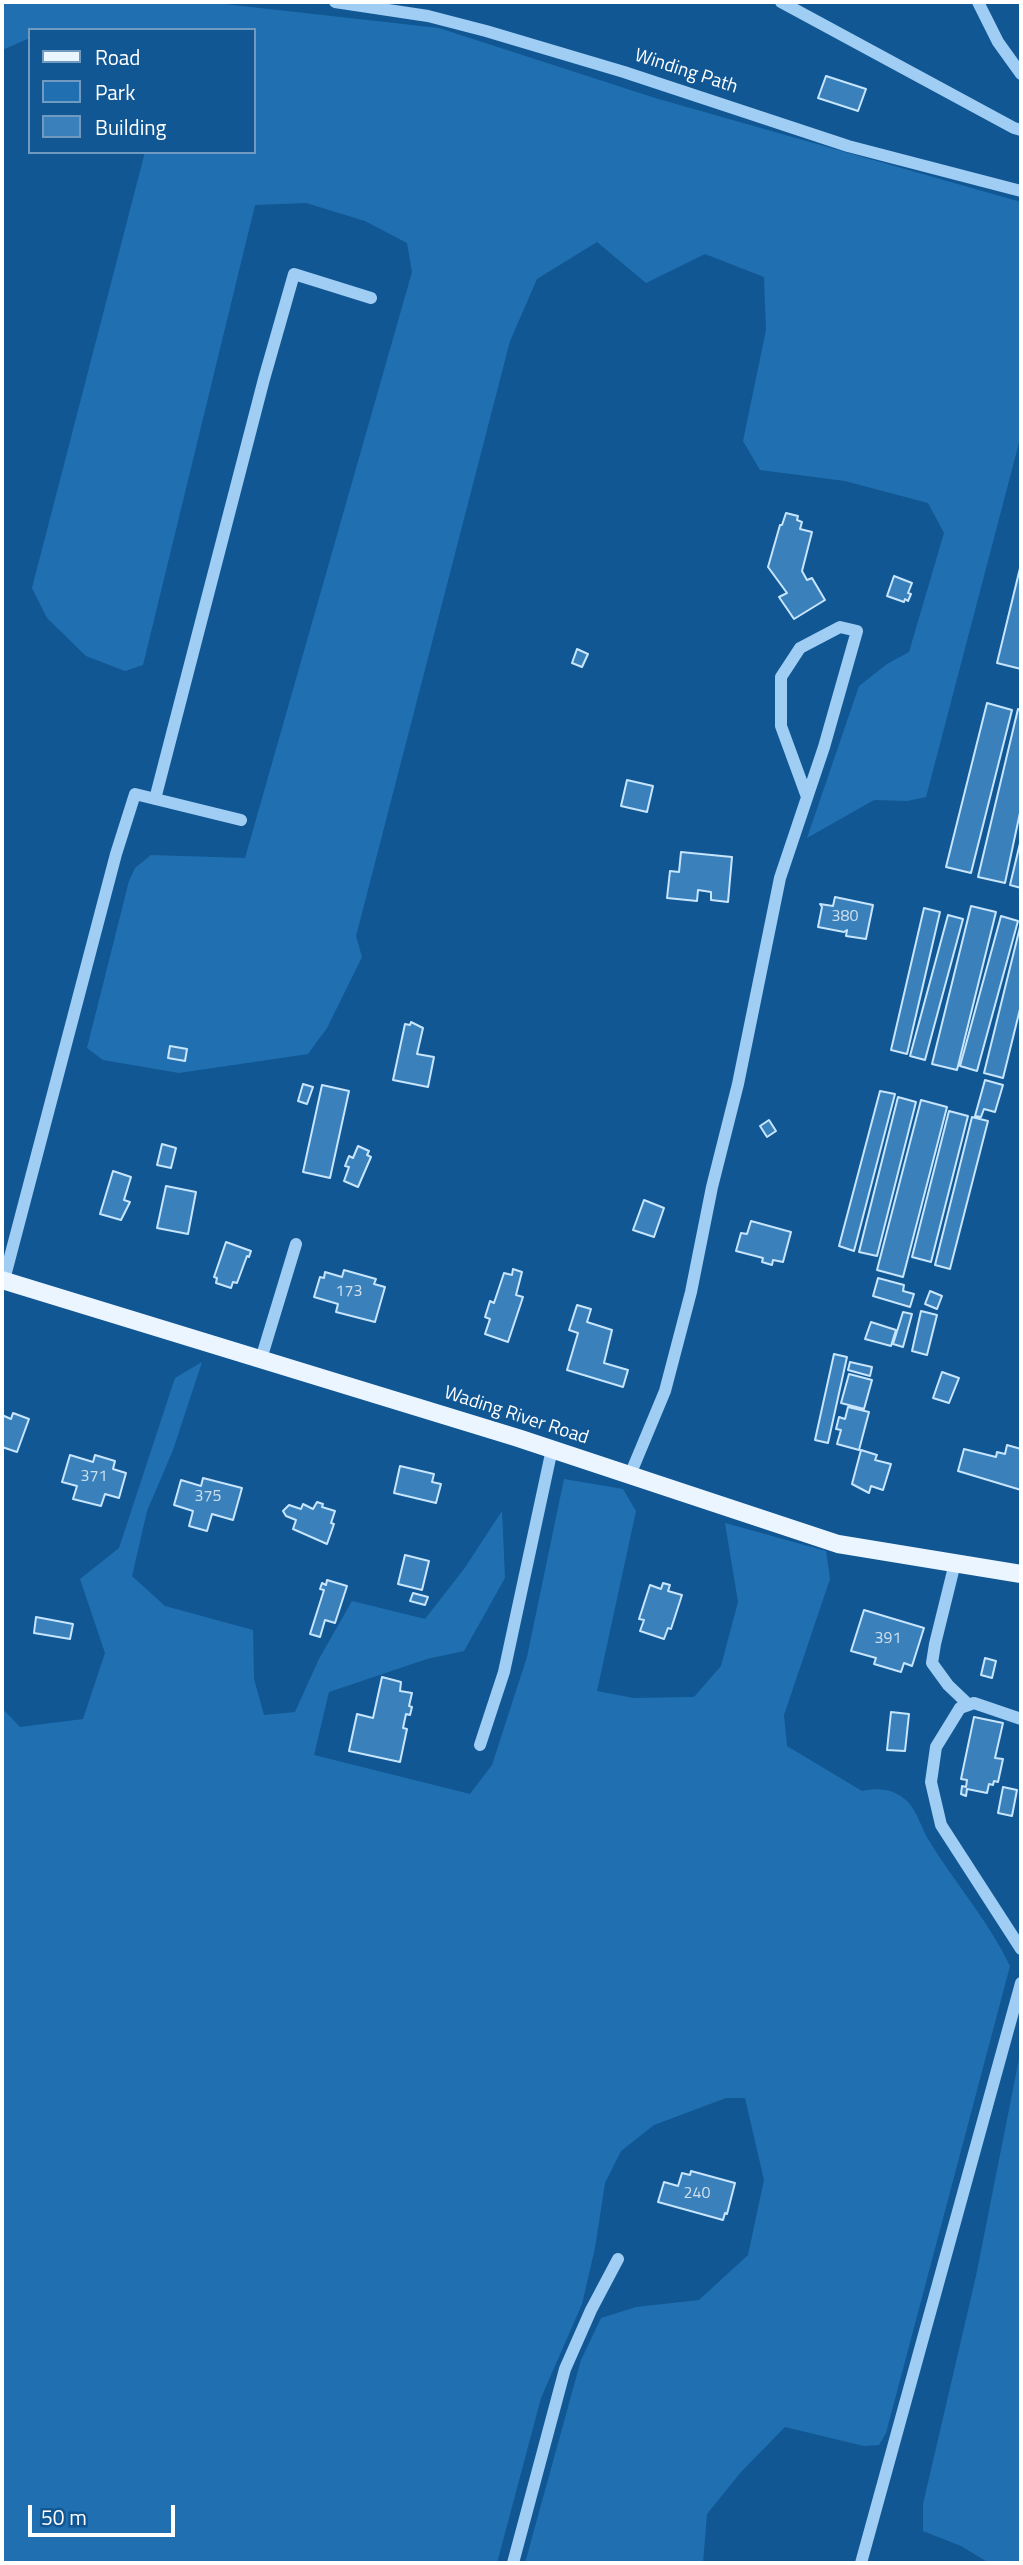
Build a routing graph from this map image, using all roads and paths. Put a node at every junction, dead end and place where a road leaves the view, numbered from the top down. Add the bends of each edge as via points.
1 (335, 2) edge
2 (781, 2) edge
3 (978, 2) edge
4 (1021, 74) edge
5 (1021, 130) edge
6 (1021, 191) edge
7 (371, 298) dead end
8 (807, 797) junction
9 (155, 799) junction
10 (241, 820) dead end
11 (296, 1244) dead end
12 (3, 1280) edge
13 (261, 1359) junction
14 (552, 1449) junction
15 (630, 1475) junction
16 (955, 1563) junction
17 (1021, 1574) edge
18 (969, 1705) junction
19 (1021, 1719) edge
20 (480, 1745) dead end
21 (1021, 1948) edge
22 (1021, 1983) edge
23 (618, 2259) dead end
24 (513, 2563) edge
25 (861, 2563) edge

1 - 6 street, Winding Path via 428,16 486,31 848,146
2 - 5 street
3 - 4 street
7 - 9 street via 294,274
8 - 8 street via 824,747 857,631 840,627 800,648 781,677 781,726
8 - 15 street via 780,878 691,1292 665,1391
9 - 10 street
9 - 12 street via 135,794
11 - 13 street
12 - 13 main road, Wading River Road
13 - 14 main road, Wading River Road
14 - 15 main road, Wading River Road
14 - 20 street via 504,1672
15 - 16 main road, Wading River Road via 838,1544
16 - 17 main road, Wading River Road
16 - 18 street via 932,1663
18 - 19 street
18 - 21 street via 960,1708 936,1747 931,1782 941,1825
22 - 25 street
23 - 24 street via 565,2369

